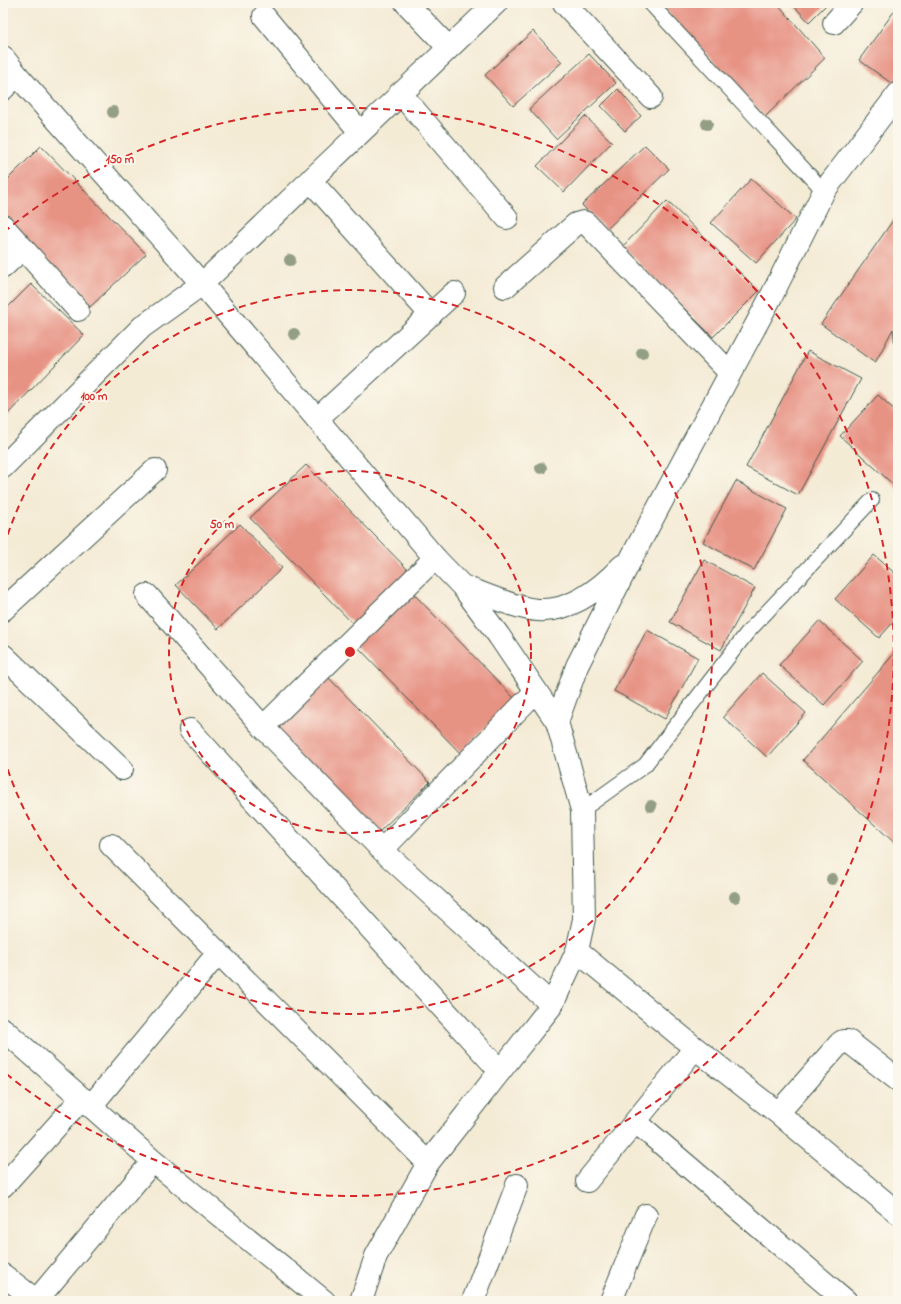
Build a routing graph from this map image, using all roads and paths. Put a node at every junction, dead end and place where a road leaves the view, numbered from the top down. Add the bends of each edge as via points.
1 (406, 3) edge
2 (496, 3) edge
3 (564, 3) edge
4 (650, 3) edge
5 (852, 3) edge
6 (264, 16) dead end
7 (834, 23) dead end
8 (448, 48) junction
9 (3, 57) edge
10 (10, 82) edge
11 (400, 93) junction
12 (898, 94) edge
13 (651, 97) dead end
14 (360, 132) junction
15 (310, 180) junction
16 (824, 191) junction
17 (507, 218) dead end
18 (3, 226) edge
19 (22, 248) junction
20 (3, 267) edge
21 (202, 284) junction
22 (504, 287) dead end
23 (454, 294) dead end
24 (78, 310) dead end
25 (431, 315) junction
26 (730, 373) junction
27 (318, 418) junction
28 (3, 467) edge
29 (155, 470) dead end
30 (872, 500) dead end
31 (633, 555) junction
32 (435, 558) junction
33 (462, 586) junction
34 (147, 595) dead end
35 (3, 610) edge
36 (3, 655) edge
37 (536, 691) junction
38 (557, 722) junction
39 (263, 727) junction
40 (190, 730) dead end
41 (122, 769) dead end
42 (582, 810) junction
43 (111, 845) dead end
44 (382, 850) junction
45 (577, 951) junction
46 (218, 953) junction
47 (552, 1005) junction
48 (3, 1029) edge
49 (695, 1048) junction
50 (500, 1071) junction
51 (898, 1080) edge
52 (86, 1102) junction
53 (778, 1113) junction
54 (636, 1122) junction
55 (153, 1161) junction
56 (428, 1163) junction
57 (587, 1181) dead end
58 (517, 1185) dead end
59 (3, 1186) edge
60 (898, 1213) edge
61 (646, 1216) dead end
62 (3, 1275) edge
63 (36, 1301) edge
64 (324, 1301) edge
65 (361, 1301) edge
66 (473, 1301) edge
67 (611, 1301) edge
68 (846, 1301) edge

1 - 8 street
2 - 8 street
3 - 13 street
4 - 16 lane
5 - 7 street
6 - 14 street
8 - 11 street
9 - 10 street
10 - 21 street
11 - 14 street
11 - 17 street
12 - 16 street
14 - 15 street
15 - 21 street
15 - 25 street
16 - 26 street
18 - 19 street
19 - 20 street
19 - 24 street
21 - 27 street
21 - 28 street via 142,327
22 - 26 street via 576,224 586,223
23 - 25 street
25 - 27 street
26 - 31 street
27 - 32 street
29 - 35 street
30 - 42 lane via 747,633 645,765
31 - 33 street via 609,579 584,597 558,609 537,610 515,605
31 - 38 street via 577,666
32 - 33 street
32 - 39 street
33 - 37 street
34 - 39 street
36 - 41 street
37 - 38 street
37 - 44 street
38 - 42 street
39 - 44 street
40 - 50 street
42 - 45 street via 584,919
43 - 46 street
44 - 47 street
45 - 47 street
45 - 49 street
46 - 52 street
46 - 56 street
47 - 50 street
48 - 52 street
49 - 53 street
49 - 54 street
50 - 56 street
51 - 53 street via 848,1041 843,1041
52 - 55 street
52 - 59 street
53 - 60 street
54 - 57 street
54 - 68 street
55 - 63 street
55 - 64 street
56 - 65 street via 376,1256
58 - 66 street
61 - 67 street
62 - 63 street

